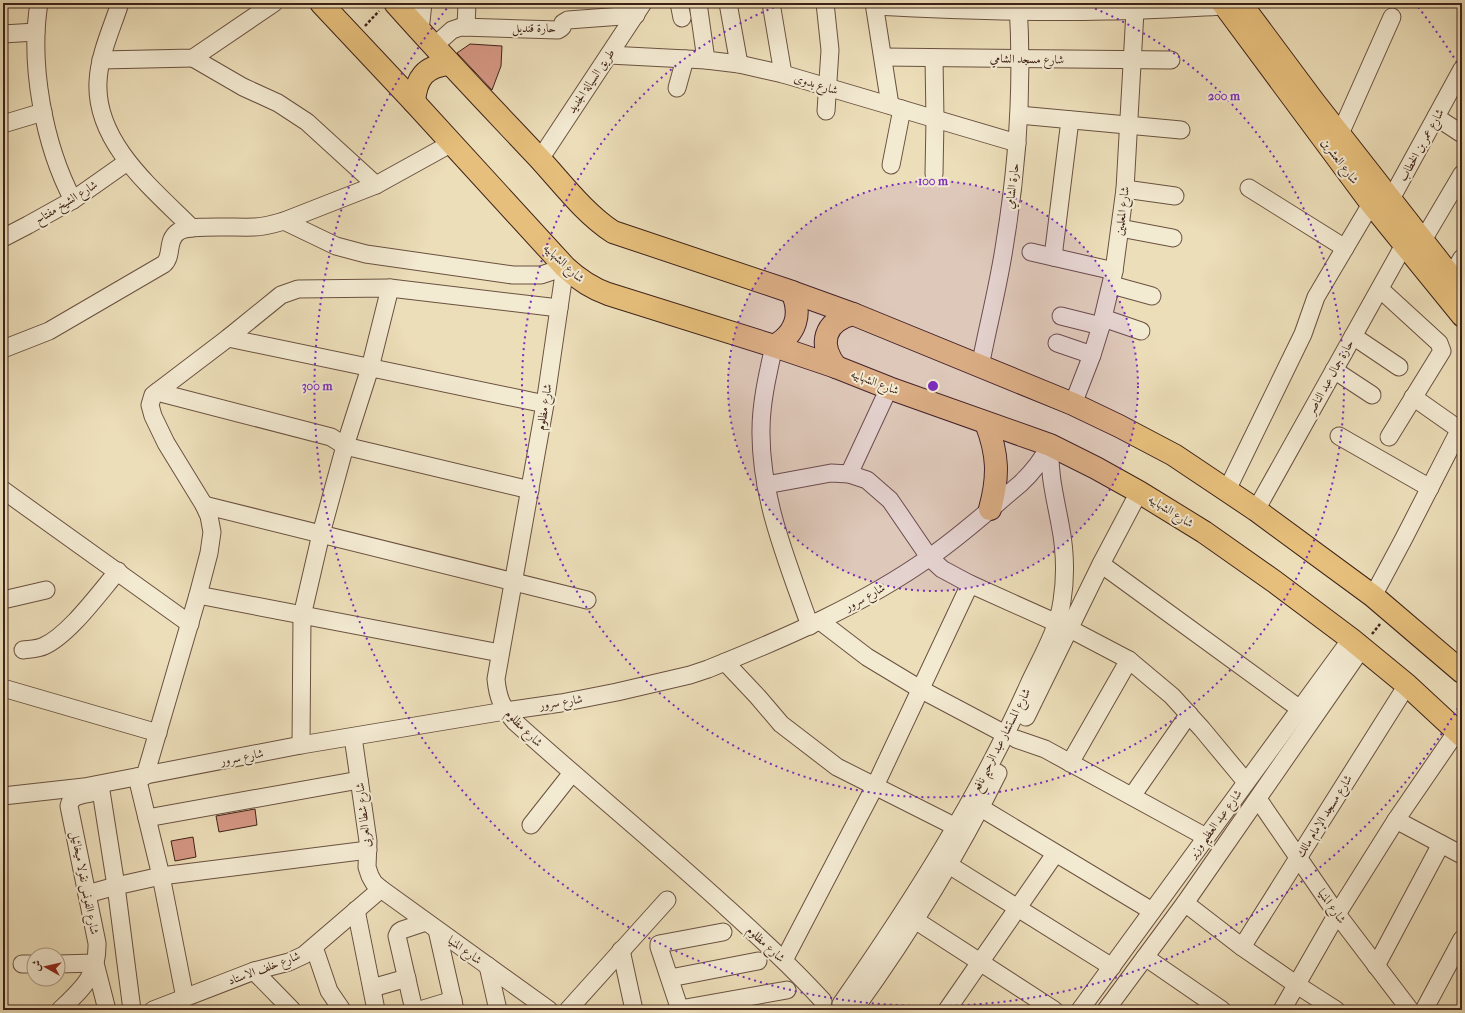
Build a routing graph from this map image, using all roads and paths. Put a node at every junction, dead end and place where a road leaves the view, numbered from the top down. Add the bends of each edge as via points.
1 (39, 3) edge
2 (120, 3) edge
3 (274, 3) edge
4 (321, 3) edge
5 (423, 3) edge
6 (467, 3) edge
7 (698, 3) edge
8 (728, 3) edge
9 (771, 3) edge
10 (826, 3) edge
11 (875, 4) edge
12 (1229, 4) edge
13 (907, 5) edge
14 (388, 6) edge
15 (938, 6) edge
16 (977, 7) edge
17 (1018, 7) edge
18 (1066, 7) edge
19 (1105, 7) edge
20 (640, 9) edge
21 (1135, 10) junction
22 (1392, 17) dead end
23 (466, 27) junction
24 (36, 32) junction
25 (3, 34) edge
26 (354, 39) junction
27 (427, 39) junction
28 (609, 54) junction
29 (883, 57) junction
30 (193, 58) junction
31 (934, 58) junction
32 (685, 59) junction
33 (1020, 59) junction
34 (101, 60) junction
35 (706, 60) junction
36 (1133, 60) junction
37 (1171, 60) dead end
38 (450, 64) junction
39 (739, 64) junction
40 (1462, 69) edge
41 (784, 74) junction
42 (677, 88) dead end
43 (828, 88) junction
44 (414, 102) junction
45 (896, 107) junction
46 (826, 111) dead end
47 (43, 112) junction
48 (1020, 115) junction
49 (1436, 117) junction
50 (935, 118) junction
51 (1070, 120) junction
52 (3, 124) edge
53 (1129, 125) junction
54 (1181, 130) dead end
55 (1340, 134) junction
56 (1462, 134) edge
57 (1017, 142) junction
58 (452, 143) junction
59 (540, 159) junction
60 (127, 162) junction
61 (891, 165) dead end
62 (934, 174) dead end
63 (1462, 174) edge
64 (376, 185) junction
65 (1249, 188) dead end
66 (1125, 189) junction
67 (1175, 196) dead end
68 (73, 200) junction
69 (1381, 201) junction
70 (284, 221) junction
71 (192, 228) junction
72 (1120, 228) junction
73 (3, 238) edge
74 (1173, 238) dead end
75 (1414, 243) junction
76 (1345, 248) junction
77 (1030, 252) dead end
78 (1053, 257) junction
79 (1462, 258) edge
80 (565, 267) junction
81 (1113, 278) junction
82 (1457, 283) edge
83 (390, 288) junction
84 (1380, 289) junction
85 (792, 292) junction
86 (1152, 296) dead end
87 (559, 308) junction
88 (853, 314) junction
89 (1061, 316) dead end
90 (1462, 316) edge
91 (1102, 322) junction
92 (1141, 331) dead end
93 (1353, 336) junction
94 (228, 338) junction
95 (1057, 343) dead end
96 (774, 346) junction
97 (3, 348) edge
98 (1092, 355) junction
99 (836, 367) junction
100 (980, 367) junction
101 (1399, 367) dead end
102 (370, 368) junction
103 (1334, 370) junction
104 (889, 388) junction
105 (157, 392) junction
106 (1372, 395) dead end
107 (1413, 397) junction
108 (545, 404) junction
109 (1073, 404) junction
110 (986, 423) junction
111 (1461, 428) edge
112 (1339, 436) dead end
113 (1389, 437) dead end
114 (1050, 445) junction
115 (345, 446) junction
116 (849, 474) junction
117 (766, 485) junction
118 (1430, 488) junction
119 (3, 490) edge
120 (530, 490) junction
121 (1227, 490) junction
122 (1139, 492) junction
123 (204, 505) junction
124 (990, 509) junction
125 (1256, 510) junction
126 (321, 534) junction
127 (930, 557) junction
128 (1101, 564) junction
129 (118, 571) junction
130 (512, 582) junction
131 (970, 584) junction
132 (46, 590) dead end
133 (198, 595) junction
134 (1373, 596) junction
135 (3, 600) edge
136 (588, 600) dead end
137 (1390, 610) junction
138 (302, 616) junction
139 (190, 624) junction
140 (815, 624) junction
141 (1063, 626) junction
142 (1357, 644) junction
143 (23, 650) dead end
144 (500, 653) junction
145 (1129, 660) junction
146 (725, 662) junction
147 (1462, 672) edge
148 (1407, 686) junction
149 (3, 688) edge
150 (920, 689) junction
151 (1300, 708) junction
152 (505, 711) junction
153 (1189, 714) junction
154 (158, 733) junction
155 (1459, 734) edge
156 (1011, 736) junction
157 (353, 737) junction
158 (301, 746) junction
159 (1070, 763) junction
160 (572, 773) junction
161 (135, 778) junction
162 (359, 780) junction
163 (1246, 782) junction
164 (876, 786) junction
165 (90, 791) junction
166 (3, 796) edge
167 (1132, 796) junction
168 (1258, 799) junction
169 (981, 808) junction
170 (147, 818) junction
171 (1396, 820) junction
172 (530, 825) dead end
173 (956, 827) junction
174 (1206, 836) junction
175 (1441, 844) junction
176 (368, 850) junction
177 (1055, 854) junction
178 (1462, 855) edge
179 (1298, 857) junction
180 (949, 864) junction
181 (161, 876) junction
182 (116, 886) junction
183 (381, 889) junction
184 (87, 894) junction
185 (667, 900) dead end
186 (1185, 903) junction
187 (1018, 908) junction
188 (356, 910) junction
189 (1152, 911) junction
190 (1337, 914) junction
191 (915, 920) junction
192 (432, 926) junction
193 (724, 932) dead end
194 (1462, 939) edge
195 (314, 947) junction
196 (1242, 947) junction
197 (622, 950) junction
198 (1146, 957) junction
199 (784, 960) junction
200 (758, 961) dead end
201 (981, 962) junction
202 (96, 963) junction
203 (66, 964) edge
204 (488, 966) junction
205 (1112, 966) junction
206 (1376, 966) junction
207 (254, 971) junction
208 (407, 978) junction
209 (670, 978) junction
210 (1099, 984) junction
211 (1297, 985) junction
212 (372, 988) junction
213 (787, 990) dead end
214 (185, 998) junction
215 (1110, 1004) edge
216 (454, 1005) edge
217 (818, 1006) edge
218 (847, 1008) edge
219 (66, 1009) edge
220 (107, 1010) edge
221 (132, 1010) edge
222 (153, 1010) edge
223 (292, 1010) edge
224 (342, 1010) edge
225 (376, 1010) edge
226 (414, 1010) edge
227 (420, 1010) edge
228 (498, 1010) edge
229 (549, 1010) edge
230 (568, 1010) edge
231 (634, 1010) edge
232 (680, 1010) edge
233 (947, 1010) edge
234 (1054, 1010) edge
235 (1080, 1010) edge
236 (1222, 1010) edge
237 (1282, 1010) edge
238 (1336, 1010) edge
239 (1410, 1010) edge
240 (1424, 1010) edge

1 - 24 street
2 - 34 street
3 - 30 street
4 - 26 highway, شارع الشهابيه
5 - 27 street
6 - 23 street
7 - 35 street
8 - 39 street
9 - 41 street
10 - 43 street via 830,50
11 - 13 street
11 - 29 street
12 - 21 street
12 - 55 main road, شارع العشرين
12 - 69 main road, شارع العشرين
13 - 15 street
14 - 26 path
14 - 27 highway
15 - 16 street
16 - 17 street
17 - 18 street
17 - 33 street, حارة الشامي
18 - 19 street
19 - 21 street
20 - 23 street, حارة قنديل via 568,20 558,30
20 - 28 street, طريق السيالة الجديد
21 - 36 street, شارع المعلمين
22 - 55 street
23 - 27 street, حارة قنديل
24 - 25 street
24 - 47 street
26 - 44 highway, شارع الشهابيه
27 - 38 highway
28 - 32 street, شارع بدوى
28 - 59 street, طريق السيالة الجديد
29 - 31 street, شارع مسجد الشامي
29 - 45 street
30 - 34 street
30 - 64 street via 243,87 278,103 307,122
31 - 33 street, شارع مسجد الشامي
31 - 50 street
32 - 35 street, شارع بدوى
32 - 42 street
33 - 36 street, شارع مسجد الشامي
33 - 48 street, حارة الشامي
34 - 60 street via 98,83 101,111 112,139
35 - 39 street, شارع بدوى
36 - 37 street, شارع مسجد الشامي
36 - 53 street, شارع المعلمين
38 - 44 highway via 431,68 424,74 418,82
38 - 59 highway
39 - 41 street, شارع بدوى
40 - 49 street, شارع عمر بن الخطاب
41 - 43 street, شارع بدوى
43 - 45 street, شارع بدوى
43 - 46 street
44 - 58 highway, شارع الشهابيه
45 - 50 street, شارع بدوى
45 - 61 street
47 - 52 street
47 - 68 street via 56,162
48 - 51 street
48 - 57 street, حارة الشامي
49 - 56 street
49 - 69 street, شارع عمر بن الخطاب
50 - 57 street, شارع بدوى
50 - 62 street
51 - 53 street
51 - 78 street
53 - 54 street
53 - 66 street, شارع المعلمين
55 - 69 main road, شارع العشرين
57 - 100 street, حارة الشامي via 1005,244
58 - 64 street
58 - 80 highway, شارع الشهابيه
59 - 85 highway via 601,224 613,232
60 - 68 street, شارع الشيخ مفتاح
60 - 71 street
63 - 75 street, حارة جمال عبد الناصر
64 - 70 street
65 - 76 street
66 - 67 street
66 - 72 street, شارع المعلمين
68 - 73 street, شارع الشيخ مفتاح
69 - 75 main road, شارع العشرين
69 - 76 street, شارع عمر بن الخطاب
70 - 71 street via 269,226
70 - 80 street via 336,246 366,254 513,275 541,275
71 - 97 street via 180,230 173,237 168,259 164,264 49,331
72 - 74 street
72 - 81 street, شارع المعلمين
75 - 82 main road, شارع العشرين
75 - 84 street, حارة جمال عبد الناصر
75 - 90 main road, شارع العشرين
76 - 121 street, شارع عمر بن الخطاب via 1316,297 1303,334
77 - 78 street
78 - 81 street
79 - 82 street
80 - 87 street, شارع مظلوم
80 - 96 highway, شارع الشهابيه via 592,288
81 - 86 street
81 - 91 street, شارع المعلمين
83 - 87 street
83 - 94 street via 305,288 291,291 276,298
83 - 102 street
84 - 93 street, حارة جمال عبد الناصر
84 - 107 street via 1442,347 1441,354
85 - 88 highway
85 - 96 highway via 797,307 795,323 787,337
87 - 108 street, شارع مظلوم
88 - 99 highway via 842,317 832,324 827,335 825,347
88 - 100 highway
89 - 91 street
91 - 92 street
91 - 98 street, شارع المعلمين
93 - 101 street
93 - 103 street, حارة جمال عبد الناصر
94 - 102 street
94 - 105 street
95 - 98 street
96 - 99 highway, شارع الشهابيه
96 - 117 street via 764,393 761,430
98 - 109 street, شارع المعلمين
99 - 104 highway, شارع الشهابيه
100 - 109 highway
102 - 108 street
102 - 115 street
103 - 106 street
103 - 125 street, حارة جمال عبد الناصر
104 - 110 highway, شارع الشهابيه
104 - 116 street
105 - 115 street via 331,437
105 - 123 street via 150,400 153,416 166,443
107 - 111 street
107 - 113 street
108 - 120 street, شارع مظلوم
109 - 121 highway via 1174,455
110 - 114 highway, شارع الشهابيه
110 - 124 highway via 996,456 995,492
111 - 118 street
112 - 118 street
114 - 122 highway, شارع الشهابيه
114 - 124 street, شارع سرور via 1032,473
114 - 141 street, شارع المستشار عبد الرحيم نافع via 1051,482 1060,525 1065,575
115 - 120 street
115 - 126 street
116 - 117 street via 830,473
116 - 127 street via 867,480 890,500
117 - 140 street via 777,531
118 - 134 street
119 - 129 street
120 - 130 street, شارع مظلوم
121 - 125 highway
122 - 128 street, شارع المستشار عبد الرحيم نافع
122 - 142 highway, شارع الشهابيه via 1204,532
123 - 126 street
123 - 133 street via 212,532
124 - 127 street, شارع سرور
125 - 134 highway
126 - 130 street
126 - 138 street
127 - 131 street via 942,569
127 - 140 street, شارع سرور via 862,600
128 - 141 street, شارع المستشار عبد الرحيم نافع
128 - 151 street
129 - 139 street
129 - 143 street via 60,637 42,647
130 - 136 street
130 - 144 street, شارع مظلوم
131 - 141 street
131 - 150 street
132 - 135 street
133 - 138 street
133 - 139 street
134 - 137 highway
137 - 142 path
137 - 147 highway
138 - 144 street
138 - 158 street
139 - 154 street
140 - 146 street, شارع سرور
140 - 150 street
141 - 145 street
141 - 156 street, شارع المستشار عبد الرحيم نافع via 1019,706
142 - 148 highway, شارع الشهابيه
142 - 151 street, شارع عبد العظيم وزير
142 - 168 street, شارع عبد العظيم وزير
144 - 152 street, شارع مظلوم via 496,679 498,696
145 - 153 street via 1172,696
145 - 159 street
146 - 152 street, شارع سرور via 690,675 617,692
146 - 164 street via 780,724 837,767
148 - 155 highway, شارع الشهابيه
148 - 179 street, شارع مسجد الإمام مالك
149 - 154 street
150 - 156 street
150 - 164 street
151 - 163 street, شارع عبد العظيم وزير
152 - 157 street, شارع سرور
152 - 160 street, شارع مظلوم
153 - 163 street
153 - 167 street
154 - 161 street
155 - 171 street
156 - 159 street via 1045,749
156 - 169 street, شارع المستشار عبد الرحيم نافع
156 - 173 street, شارع المستشار عبد الرحيم نافع via 978,786
157 - 158 street, شارع سرور
157 - 162 street, شارع شطا العربى
158 - 161 street, شارع سرور
159 - 167 street
160 - 172 street
160 - 199 street, شارع مظلوم via 691,875
161 - 165 street, شارع سرور
161 - 170 street
162 - 170 street
162 - 176 street, شارع شطا العربى
163 - 174 street, شارع عبد العظيم وزير
164 - 173 street
164 - 199 street
165 - 166 street, شارع سرور
165 - 182 street
165 - 184 street, شارع الفونس نقولا ميخائيل via 74,797 69,806
167 - 174 street
168 - 179 street, شارع المنيا
168 - 186 street, شارع عبد العظيم وزير
169 - 177 street
169 - 180 street, شارع المستشار عبد الرحيم نافع
170 - 181 street
171 - 175 street
171 - 190 street
173 - 218 street, شارع المستشار عبد الرحيم نافع
174 - 189 street, شارع عبد العظيم وزير
175 - 178 street
175 - 206 street
176 - 181 street
176 - 183 street, شارع شطا العربى via 366,858 370,876
177 - 187 street
177 - 189 street
179 - 190 street, شارع المنيا
179 - 196 street, شارع مسجد الإمام مالك
180 - 187 street
180 - 191 street, شارع المستشار عبد الرحيم نافع
181 - 182 street
181 - 214 street
182 - 184 street
182 - 221 street
183 - 188 street, شارع خلف الاستاد
183 - 192 street, شارع المنيا
184 - 202 street, شارع الفونس نقولا ميخائيل via 97,943
185 - 197 street
186 - 196 street
186 - 198 street, شارع عبد العظيم وزير
187 - 201 street
187 - 205 street
188 - 195 street, شارع خلف الاستاد
188 - 212 street
189 - 205 street, شارع عبد العظيم وزير
190 - 206 street, شارع المنيا
190 - 211 street
191 - 201 street
191 - 218 street, شارع المستشار عبد الرحيم نافع
192 - 204 street, شارع المنيا
192 - 208 street via 402,930 397,936
192 - 216 street
193 - 209 street via 659,944
194 - 240 street
195 - 207 street, شارع خلف الاستاد via 289,962
195 - 224 street via 329,991
196 - 211 street
197 - 230 street
197 - 231 street
198 - 215 street, شارع عبد العظيم وزير
198 - 236 street
199 - 217 street, شارع مظلوم
200 - 209 street
201 - 233 street
201 - 234 street
202 - 203 street
202 - 219 street, شارع الفونس نقولا ميخائيل via 86,985
202 - 220 street
204 - 228 street
204 - 229 street, شارع المنيا
205 - 210 street, شارع عبد العظيم وزير
206 - 239 street, شارع المنيا
207 - 214 street, شارع خلف الاستاد
207 - 223 street
208 - 212 street
208 - 226 street
209 - 232 street
210 - 215 street via 1107,994
210 - 235 street, شارع عبد العظيم وزير
211 - 237 street
211 - 238 street
212 - 225 street
213 - 232 street
214 - 222 street, شارع خلف الاستاد
216 - 227 street
217 - 218 street via 830,1000 837,1001

